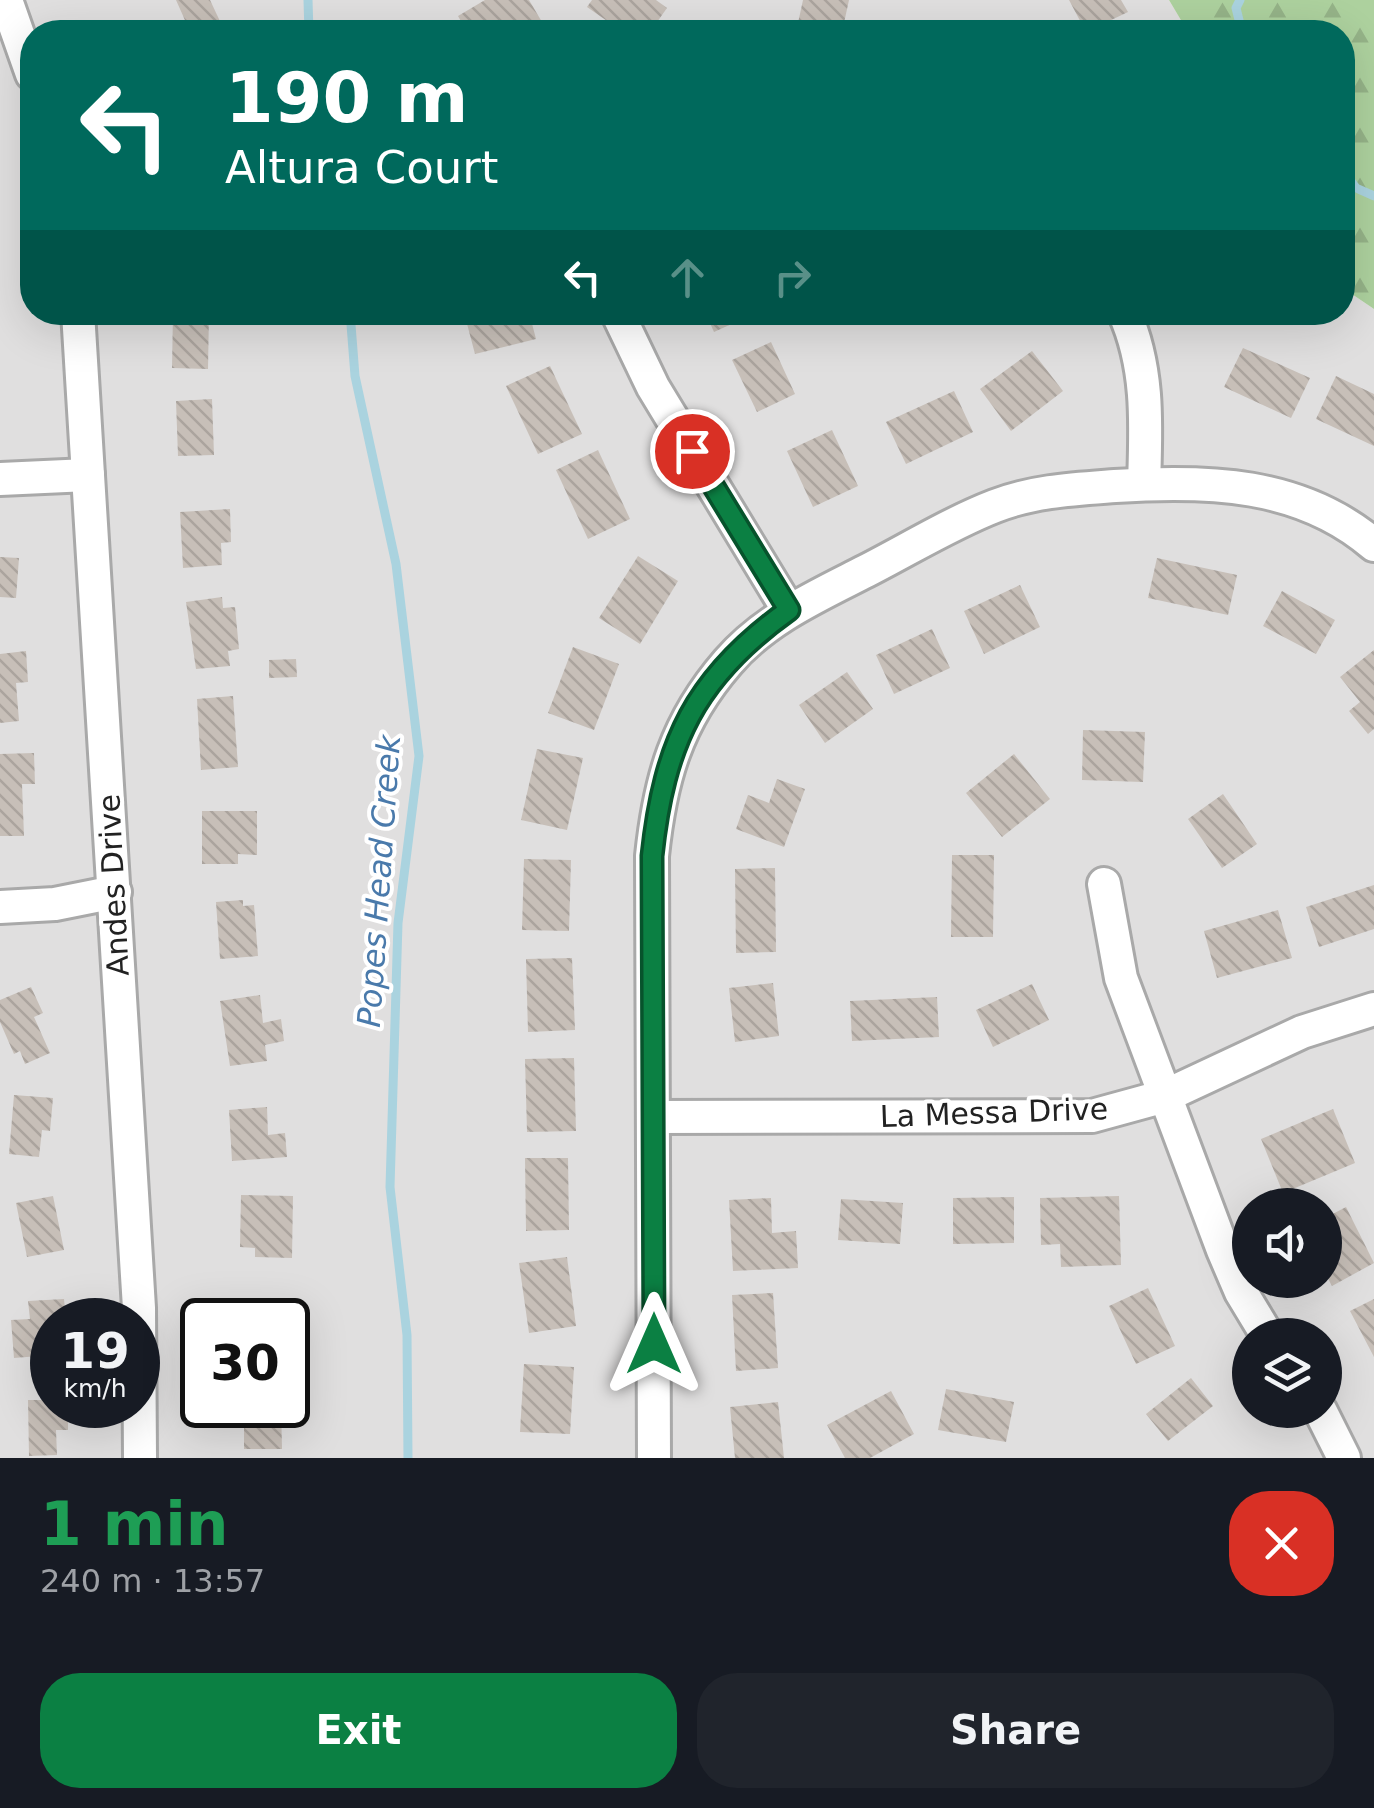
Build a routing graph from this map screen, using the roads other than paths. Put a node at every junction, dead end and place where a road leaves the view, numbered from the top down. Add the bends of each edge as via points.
1 (6, 0) edge
2 (20, 40) edge
3 (79, 325) edge
4 (622, 325) edge
5 (1129, 325) edge
6 (88, 474) junction
7 (0, 479) edge
8 (1144, 484) junction
9 (1374, 545) edge
10 (789, 610) junction
11 (1104, 884) dead end
12 (114, 892) junction
13 (0, 907) edge
14 (1374, 1009) edge
15 (1164, 1096) junction
16 (654, 1117) junction
17 (1256, 1318) edge
18 (1329, 1428) edge
19 (140, 1458) edge
20 (654, 1458) edge
21 (1344, 1458) edge

1 - 2 street
3 - 6 street, Andes Drive
4 - 10 street
5 - 8 street via 1145,392
6 - 7 street
6 - 12 street, Andes Drive
8 - 9 street via 1215,484 1278,494 1343,522
8 - 10 street via 1066,490 996,506
10 - 16 street via 752,637 700,697 666,769 652,856
11 - 15 street via 1121,978
12 - 13 street
12 - 19 street, Andes Drive via 139,1308
14 - 15 street, La Messa Drive via 1302,1032
15 - 16 street, La Messa Drive via 1092,1116
15 - 17 street
16 - 20 street
18 - 21 street

